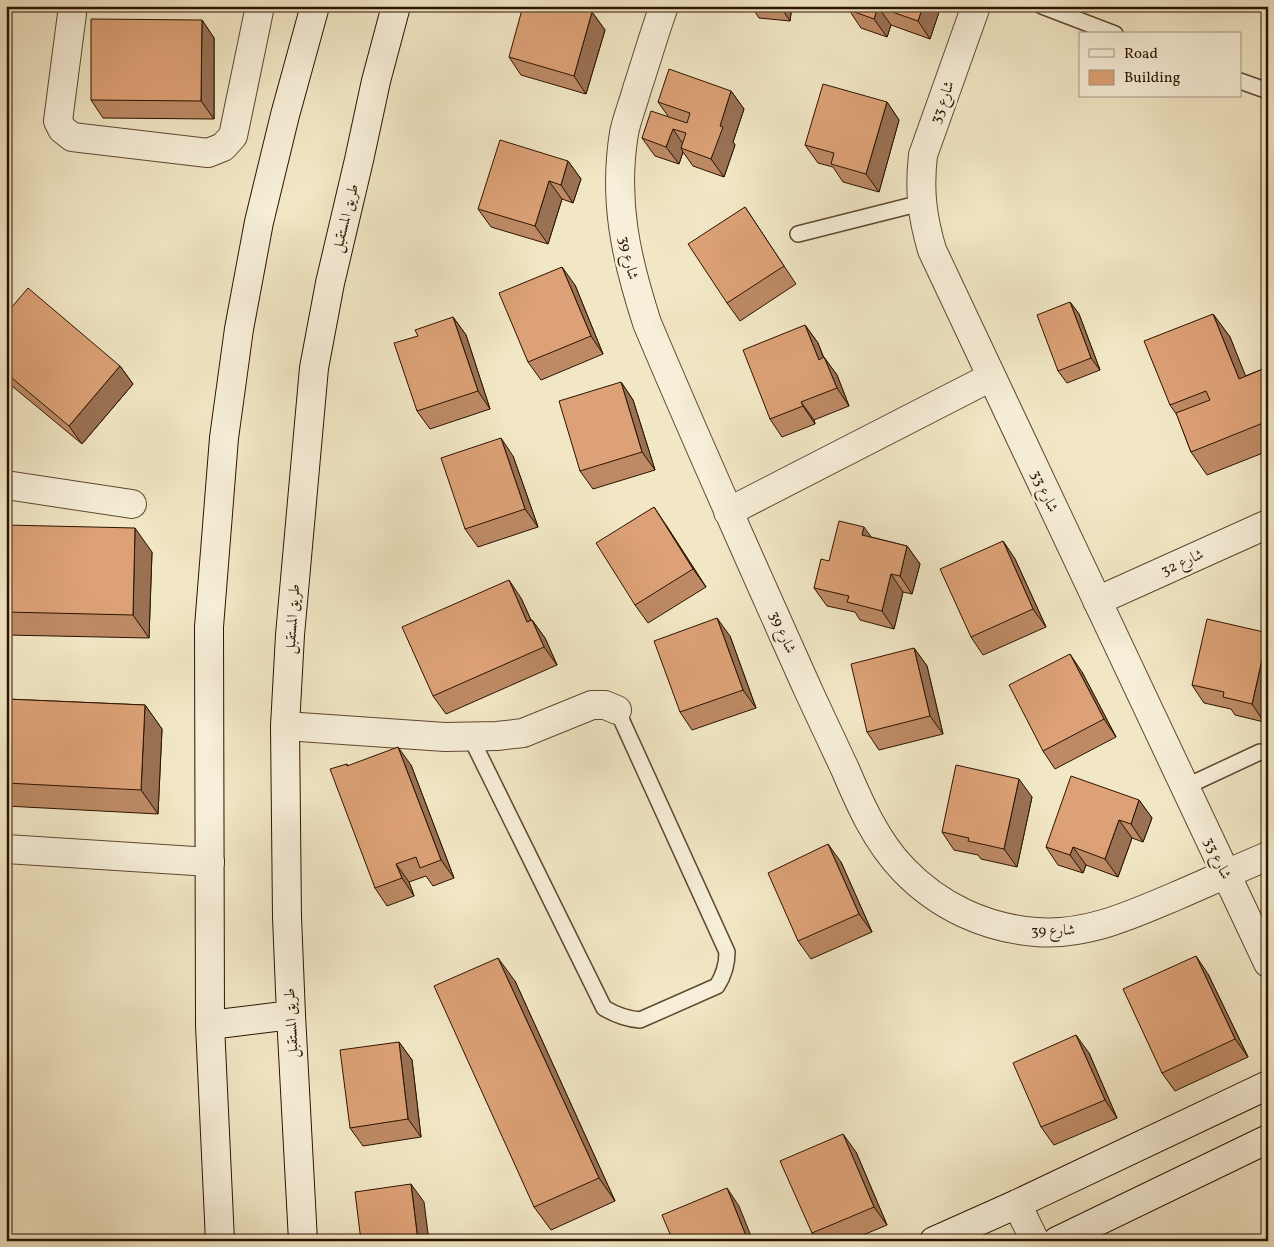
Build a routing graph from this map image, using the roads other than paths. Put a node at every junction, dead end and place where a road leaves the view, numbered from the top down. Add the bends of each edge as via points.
1 (73, 6) edge
2 (260, 6) edge
3 (315, 6) edge
4 (396, 6) edge
5 (664, 6) edge
6 (976, 6) edge
7 (1042, 6) edge
8 (1111, 32) edge
9 (1242, 82) edge
10 (1268, 91) edge
11 (921, 203) junction
12 (798, 234) dead end
13 (992, 377) junction
14 (6, 485) edge
15 (132, 504) dead end
16 (728, 512) junction
17 (1268, 524) edge
18 (1097, 601) junction
19 (617, 710) joint
20 (286, 726) junction
21 (471, 738) junction
22 (1260, 752) dead end
23 (1185, 787) junction
24 (6, 849) edge
25 (1268, 856) edge
26 (210, 862) junction
27 (1226, 874) junction
28 (1268, 963) edge
29 (291, 1015) junction
30 (210, 1025) junction
31 (1268, 1085) edge
32 (1268, 1139) edge
33 (1016, 1204) junction
34 (220, 1241) edge
35 (303, 1241) edge
36 (934, 1241) edge
37 (1035, 1241) edge
38 (1057, 1241) edge

1 - 2 street via 58,121 62,129 72,137 208,153 223,148 232,136
3 - 26 street via 260,222 239,329 224,438 209,627
4 - 20 street, طريق المستقبل via 330,283 314,368 290,635
5 - 16 street, شارع 39 via 624,130 620,178 622,228 647,323
6 - 11 street, شارع 33 via 923,155
7 - 8 lane
9 - 10 lane
11 - 12 lane
11 - 13 street, شارع 33 via 932,250
13 - 16 street
13 - 18 street, شارع 33
14 - 15 street
16 - 27 street, شارع 39 via 856,795 885,848 920,886 962,913 985,922 1009,929 1058,933 1107,924
17 - 18 street, شارع 32
18 - 23 street, شارع 33
19 - 21 street via 605,705 592,705 523,733
19 - 21 lane via 727,952 724,976 717,986 640,1020 627,1019 604,1008
20 - 21 street
20 - 29 street, طريق المستقبل
22 - 23 lane
23 - 27 street, شارع 33
24 - 26 street
25 - 27 street, شارع 39
26 - 30 street
27 - 28 street, شارع 33
29 - 30 street
29 - 35 street, طريق المستقبل
30 - 34 street
31 - 33 street
32 - 38 street
33 - 36 street
33 - 37 street

